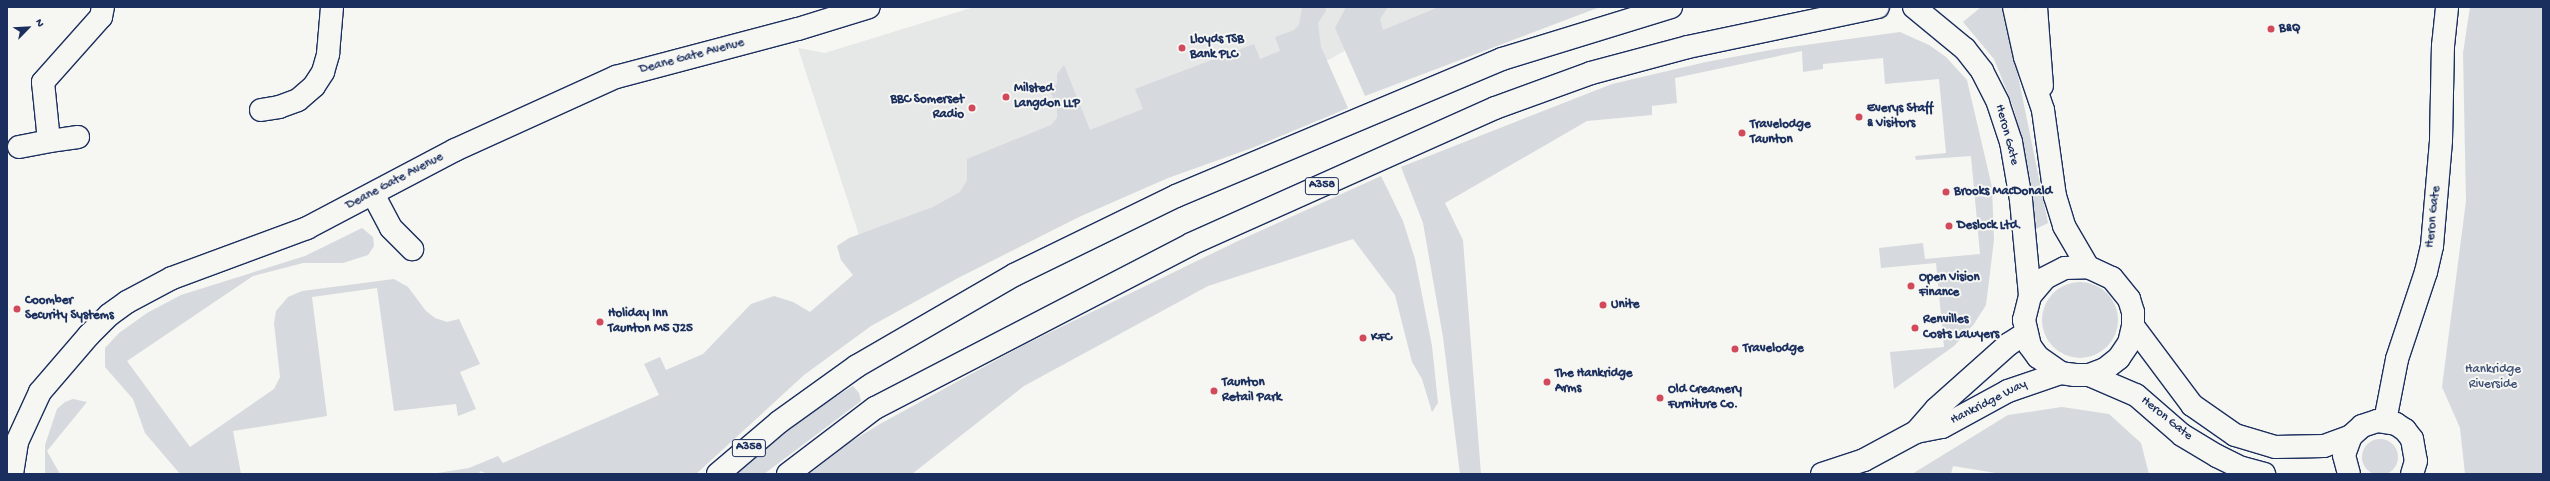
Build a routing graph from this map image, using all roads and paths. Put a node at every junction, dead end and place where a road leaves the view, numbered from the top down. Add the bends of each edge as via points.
1 (103, 7) edge
2 (332, 7) edge
3 (869, 7) edge
4 (1671, 7) edge
5 (1878, 7) edge
6 (1914, 7) edge
7 (2014, 7) edge
8 (2036, 7) edge
9 (2447, 7) edge
10 (261, 110) dead end
11 (2043, 110) junction
12 (78, 137) dead end
13 (49, 141) junction
14 (19, 147) dead end
15 (373, 194) junction
16 (412, 249) dead end
17 (2088, 267) junction
18 (2030, 296) junction
19 (2133, 326) junction
20 (2026, 333) junction
21 (2061, 373) junction
22 (2089, 375) junction
23 (2385, 421) junction
24 (1916, 432) junction
25 (2351, 436) junction
26 (12, 438) edge
27 (12, 474) edge
28 (718, 474) edge
29 (788, 474) edge
30 (1822, 474) edge
31 (2264, 474) edge
32 (2349, 474) edge
33 (2412, 474) edge

1 - 13 street via 101,17 43,82
2 - 10 street via 328,54 323,72 314,86 298,100
3 - 15 street, Deane Gate Avenue via 798,29 616,77 455,150
4 - 28 street, A358 via 1502,59 1183,192 1014,275 856,366 779,422
5 - 29 street, A358 via 1688,48 1592,73 1496,108 1156,262 875,408
6 - 18 street, Heron Gate via 1965,49 1982,71 1998,103 2010,142 2019,193
7 - 11 street via 2025,57
8 - 11 street
9 - 23 street, Heron Gate via 2443,46 2442,140 2432,246 2397,359
11 - 17 street via 2055,196 2064,226
12 - 13 street
13 - 14 street
15 - 16 street via 391,228
15 - 26 street, Deane Gate Avenue via 307,228 172,278 127,302 89,335 40,392
17 - 18 street, Heron Gate via 2076,266 2054,272 2036,286
17 - 19 street, Heron Gate via 2112,278 2122,288 2133,312
18 - 20 street, Heron Gate via 2025,314
19 - 22 street, Heron Gate via 2129,343 2119,358 2105,369
19 - 25 street, Heron Gate via 2192,405 2235,435 2275,447 2324,446
20 - 21 street, Heron Gate via 2030,346 2038,358
20 - 24 street, Hankridge Way via 2009,344 1936,409
21 - 22 street, Heron Gate
21 - 24 street, Hankridge Way via 2008,391 1942,427
22 - 31 street, Heron Gate via 2136,395 2182,435 2217,456 2242,468
23 - 25 street, Heron Gate via 2369,422
23 - 33 street via 2405,430 2412,439 2416,461
24 - 30 street, Hankridge Way via 1864,460
25 - 32 street via 2344,455
26 - 27 street, Deane Gate Avenue

